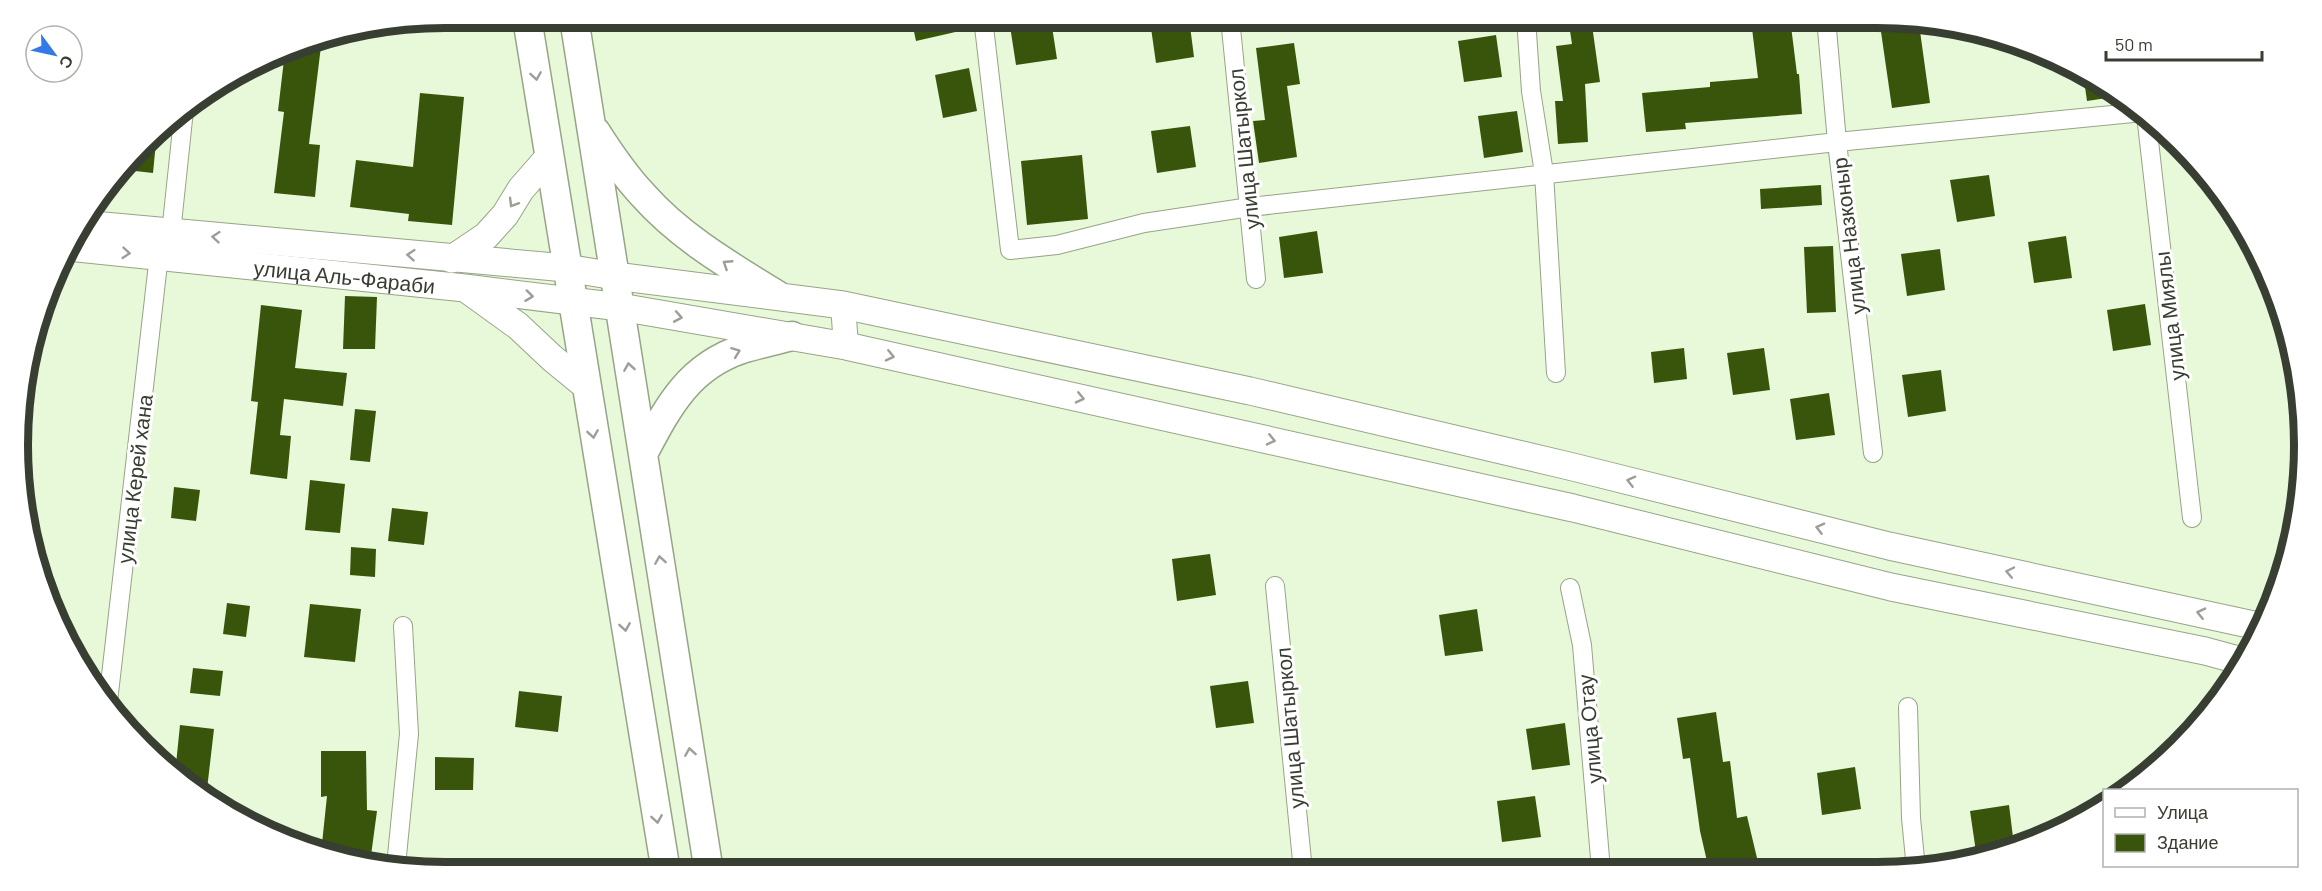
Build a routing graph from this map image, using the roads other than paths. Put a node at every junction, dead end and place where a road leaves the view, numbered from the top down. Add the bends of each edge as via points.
1 (529, 28) edge
2 (576, 28) edge
3 (984, 28) edge
4 (1231, 28) edge
5 (1527, 28) edge
6 (1827, 28) edge
7 (2130, 115) edge
8 (182, 123) edge
9 (590, 123) junction
10 (2147, 129) edge
11 (1837, 142) junction
12 (549, 157) junction
13 (1544, 173) junction
14 (1250, 207) junction
15 (91, 226) edge
16 (165, 244) junction
17 (79, 247) edge
18 (452, 259) junction
19 (566, 268) junction
20 (615, 276) junction
21 (1256, 279) dead end
22 (465, 288) junction
23 (777, 296) junction
24 (574, 302) junction
25 (843, 304) junction
26 (620, 307) junction
27 (792, 336) junction
28 (846, 346) junction
29 (1556, 373) dead end
30 (585, 385) junction
31 (1873, 453) dead end
32 (643, 454) junction
33 (2192, 518) dead end
34 (1275, 586) dead end
35 (1570, 588) dead end
36 (2252, 625) edge
37 (403, 626) dead end
38 (2235, 659) edge
39 (109, 691) edge
40 (1908, 707) dead end
41 (397, 860) edge
42 (1916, 861) edge
43 (664, 862) edge
44 (707, 862) edge
45 (1302, 862) edge
46 (1600, 862) edge

1 -> 12 highway
2 - 9 highway
3 - 14 street via 1010,250 1057,245 1144,223
4 - 14 street, улица Шатыркол
5 - 13 street via 1531,91
6 - 11 street, улица Назконыр
7 - 11 street
8 - 16 street, улица Керей хана
9 - 20 highway
23 -> 9 highway via 676,228 619,167
10 - 33 street, улица Миялы
11 - 13 street
11 - 31 street, улица Назконыр
12 -> 18 main road via 493,229
12 - 19 highway
13 - 14 street
13 - 29 street
14 - 21 street, улица Шатыркол
15 - 16 main road, улица Аль-Фараби
17 -> 16 main road, улица Аль-Фараби
18 -> 16 main road, улица Аль-Фараби
16 - 22 main road, улица Аль-Фараби
16 - 39 street, улица Керей хана
18 - 19 main road, улица Аль-Фараби
19 - 20 main road, улица Аль-Фараби
19 - 24 highway
20 - 23 main road, улица Аль-Фараби
20 - 26 highway
22 -> 24 main road, улица Аль-Фараби
22 - 30 main road via 518,326
23 - 25 main road, улица Аль-Фараби
24 - 26 main road, улица Аль-Фараби
24 - 30 highway
25 - 28 main road
36 -> 25 main road, улица Аль-Фараби via 1889,546 1250,391
26 -> 27 main road, улица Аль-Фараби
32 -> 26 highway
27 - 28 main road, улица Аль-Фараби
32 -> 27 highway via 676,396 704,368 741,349
28 -> 38 main road, улица Аль-Фараби via 1573,508 1891,587
30 -> 43 highway
44 -> 32 highway
34 - 45 street, улица Шатыркол
35 - 46 street, улица Отау via 1582,645
37 - 41 street via 410,734
40 - 42 street

